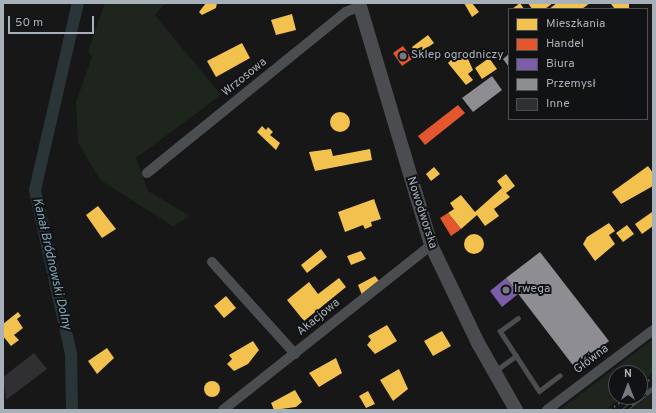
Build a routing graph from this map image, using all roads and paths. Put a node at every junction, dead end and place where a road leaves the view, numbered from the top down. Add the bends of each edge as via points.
1 (360, 4) edge
2 (147, 173) dead end
3 (431, 245) junction
4 (212, 262) dead end
5 (518, 318) dead end
6 (653, 330) edge
7 (295, 354) junction
8 (516, 356) junction
9 (494, 371) junction
10 (560, 375) dead end
11 (223, 410) edge
12 (516, 410) edge
13 (547, 410) edge

1 - 2 street, Wrzosowa via 346,12
1 - 3 main road, Nowodworska
3 - 7 street, Akacjowa
3 - 9 main road, Nowodworska
4 - 7 street
5 - 8 lane via 500,331
6 - 13 street, Główna
7 - 11 street, Akacjowa
8 - 9 lane
8 - 10 lane via 539,391
9 - 12 main road, Nowodworska

